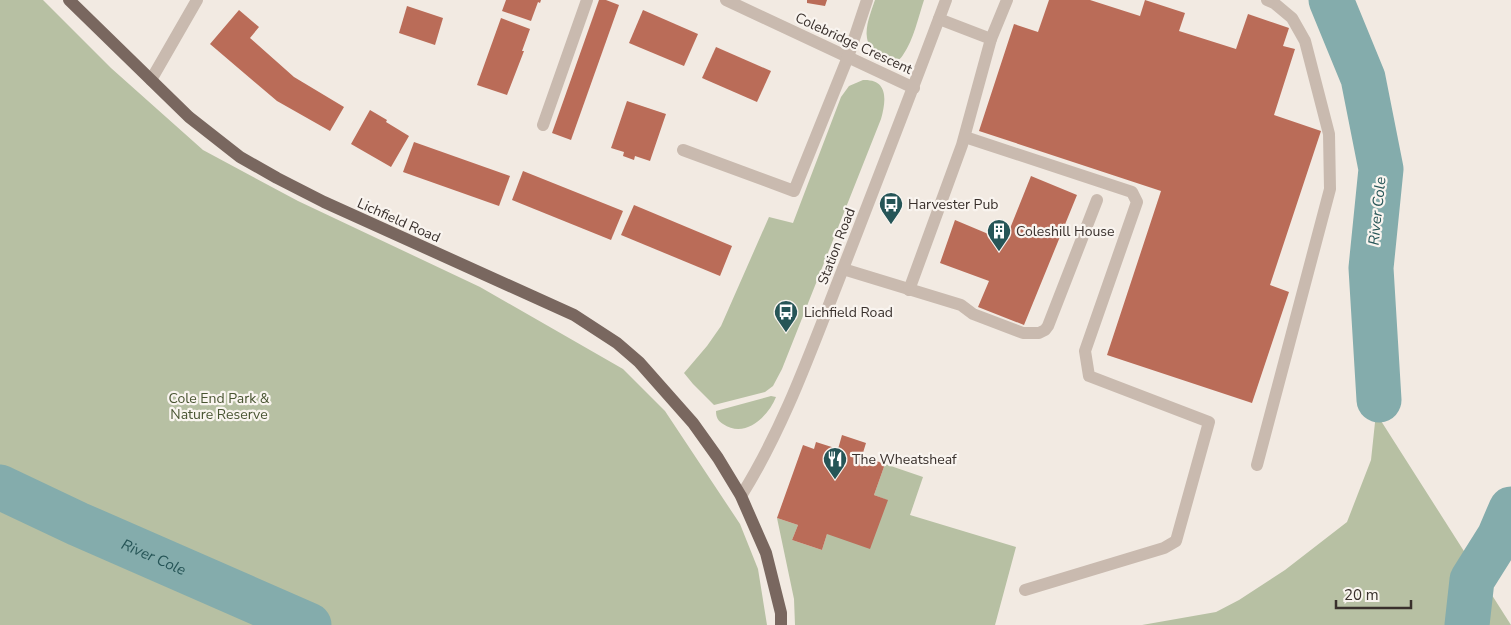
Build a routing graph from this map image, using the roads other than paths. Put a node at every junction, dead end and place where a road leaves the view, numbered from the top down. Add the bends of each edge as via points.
1 (69, 0) edge
2 (197, 0) edge
3 (587, 0) edge
4 (726, 0) edge
5 (867, 0) edge
6 (946, 0) edge
7 (1007, 0) edge
8 (1267, 0) edge
9 (939, 19) junction
10 (990, 39) junction
11 (848, 57) junction
12 (151, 80) junction
13 (914, 88) junction
14 (543, 125) dead end
15 (964, 137) junction
16 (683, 150) dead end
17 (1097, 200) dead end
18 (843, 269) junction
19 (910, 290) junction
20 (1257, 466) dead end
21 (742, 496) junction
22 (1026, 590) dead end
23 (781, 625) edge

1 - 12 main road, Lichfield Road
2 - 12 street
3 - 14 street
4 - 11 street, Colebridge Crescent
5 - 11 street
6 - 9 street, Station Road
7 - 10 street
8 - 20 street via 1292,18 1305,40 1329,134 1330,189
9 - 10 street
9 - 13 street, Station Road
10 - 15 street
11 - 13 street, Colebridge Crescent
11 - 16 street via 794,191
12 - 21 main road, Lichfield Road via 212,136 277,178 375,226 538,298 597,330 639,362 666,391 693,423
13 - 18 street, Station Road
15 - 19 street
15 - 22 street via 1132,192 1137,202 1085,351 1089,376 1208,422 1176,541 1164,548
17 - 19 street via 1048,326 1039,333 1023,333 973,314 962,306
18 - 19 street
18 - 21 street, Station Road via 779,428
21 - 23 main road, Lichfield Road via 766,553

